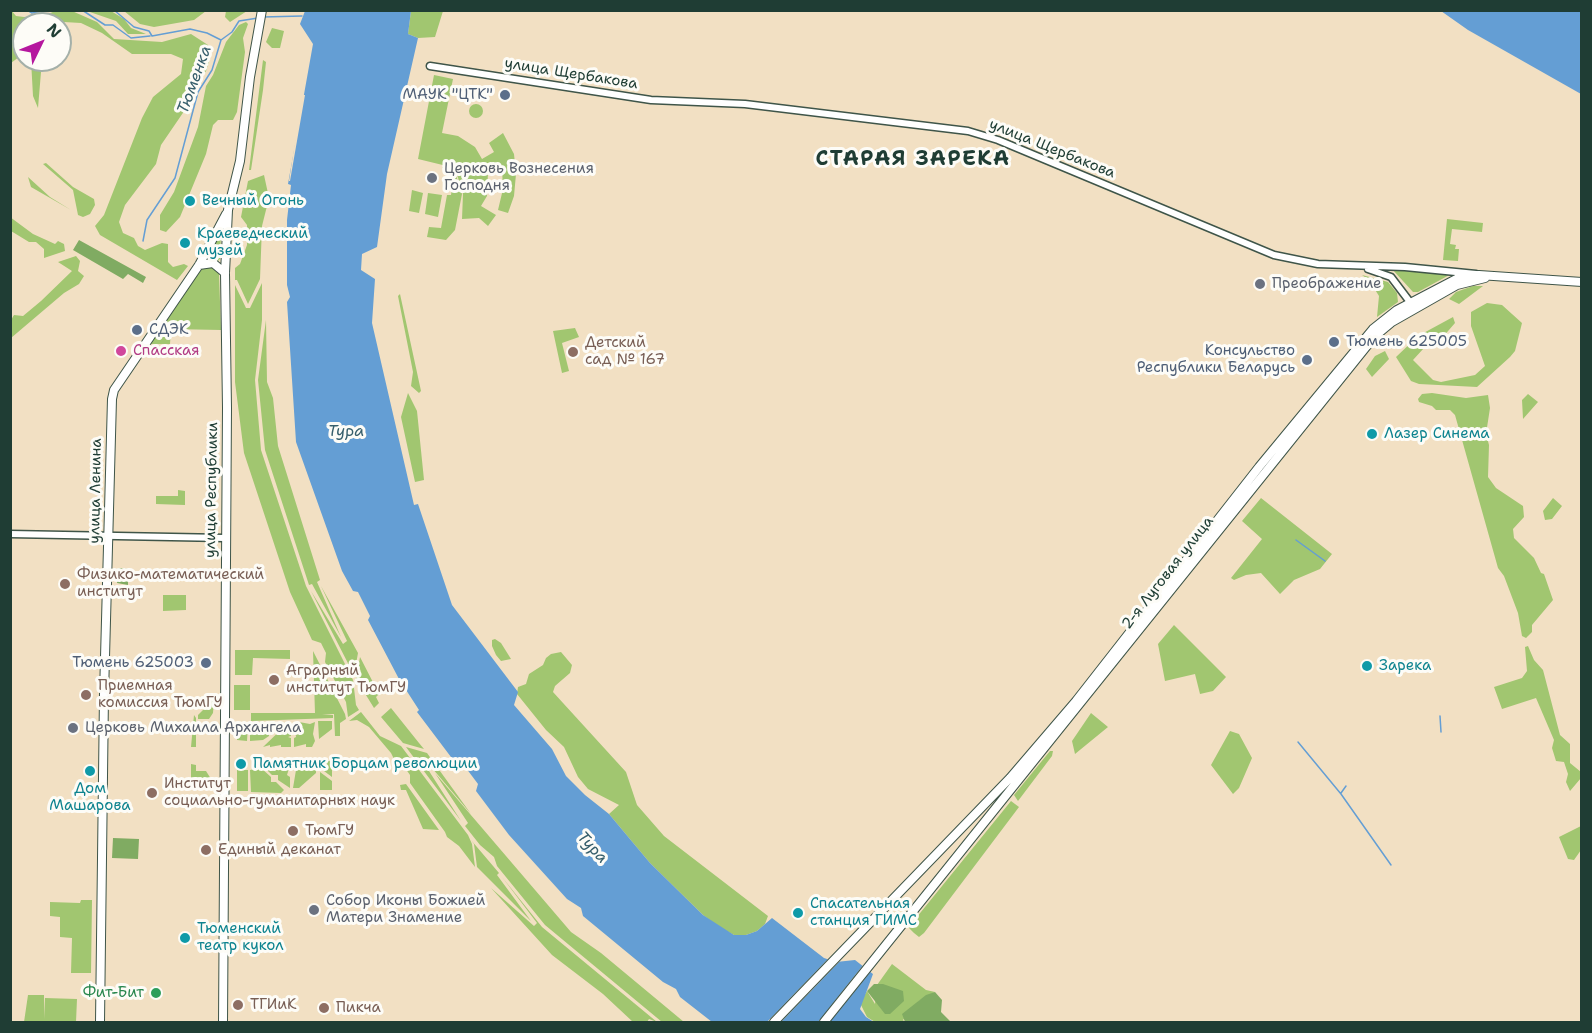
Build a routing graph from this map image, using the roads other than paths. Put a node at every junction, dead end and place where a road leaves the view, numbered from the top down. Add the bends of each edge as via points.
1 (262, 10) edge
2 (429, 66) dead end
3 (228, 210) junction
4 (199, 265) junction
5 (1356, 266) junction
6 (225, 273) junction
7 (1479, 275) junction
8 (1488, 277) junction
9 (1581, 282) edge
10 (1413, 306) junction
11 (10, 534) edge
12 (109, 538) junction
13 (225, 538) junction
14 (1049, 737) junction
15 (100, 1023) edge
16 (223, 1023) edge
17 (774, 1023) edge
18 (824, 1023) edge

1 - 3 main road via 240,161
2 - 5 street, улица Щербакова via 651,100 745,104 968,131 1274,255 1318,264
3 - 4 main road, улица Ленина
3 - 6 main road, улица Республики
4 - 6 main road via 213,263
4 - 12 main road, улица Ленина via 114,390
5 - 7 street, улица Щербакова via 1466,271
5 - 10 street via 1391,277
6 - 13 main road, улица Республики
7 - 8 main road, улица Щербакова
7 - 10 main road, 2-я Луговая улица via 1462,276
8 - 9 main road, улица Щербакова
8 - 10 main road, 2-я Луговая улица via 1457,285
10 - 14 main road, 2-я Луговая улица via 1374,337
11 - 12 street
12 - 13 street
12 - 15 main road, улица Ленина
13 - 16 main road, улица Республики
14 - 17 main road, 2-я Луговая улица
14 - 18 main road, 2-я Луговая улица

